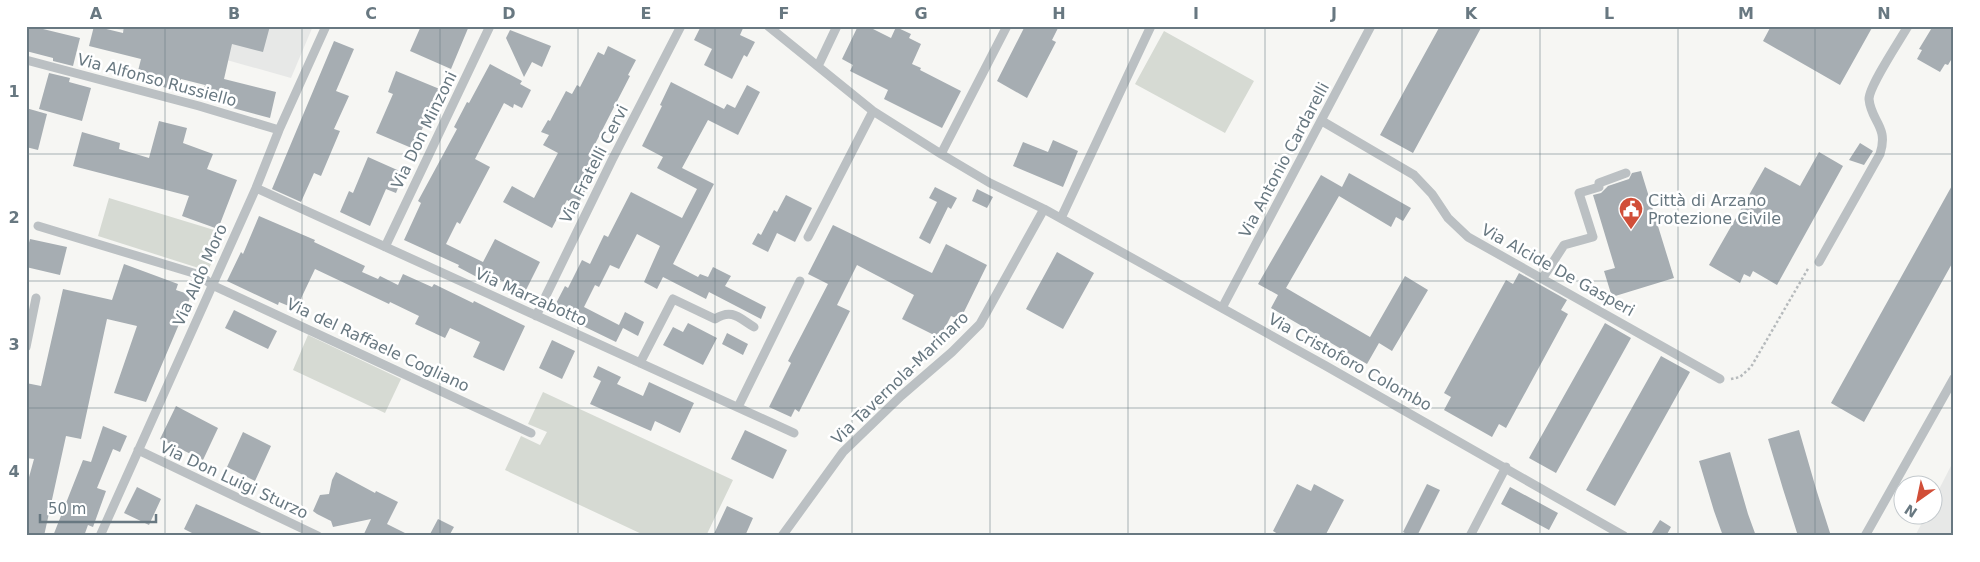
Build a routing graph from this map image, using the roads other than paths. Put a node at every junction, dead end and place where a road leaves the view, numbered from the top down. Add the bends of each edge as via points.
1 (326, 26) edge
2 (490, 26) edge
3 (681, 26) edge
4 (768, 26) edge
5 (837, 26) edge
6 (1007, 26) edge
7 (1152, 26) edge
8 (1371, 26) edge
9 (1908, 26) edge
10 (26, 60) edge
11 (818, 66) junction
12 (874, 111) junction
13 (1322, 121) junction
14 (279, 130) junction
15 (941, 154) junction
16 (1626, 173) dead end
17 (256, 188) junction
18 (1044, 208) junction
19 (1061, 218) junction
20 (38, 226) dead end
21 (808, 237) dead end
22 (385, 247) junction
23 (1819, 262) road end
24 (1542, 279) junction
25 (800, 281) dead end
26 (212, 285) junction
27 (36, 298) dead end
28 (1222, 308) junction
29 (536, 316) junction
30 (754, 327) dead end
31 (26, 347) edge
32 (640, 363) junction
33 (1954, 378) edge
34 (1720, 379) road end
35 (738, 407) junction
36 (531, 433) dead end
37 (794, 433) dead end
38 (138, 450) junction
39 (1506, 467) junction
40 (101, 536) edge
41 (318, 536) edge
42 (782, 536) edge
43 (1470, 536) edge
44 (1624, 536) edge
45 (1865, 536) edge

1 - 14 street, Via Aldo Moro
2 - 22 street, Via Don Minzoni
3 - 29 street, Via Fratelli Cervi
4 - 11 street, Via Cristoforo Colombo
5 - 11 street
6 - 15 street
7 - 19 street
8 - 13 street, Via Antonio Cardarelli
9 - 23 street via 1869,98 1882,129 1884,142 1880,154
10 - 14 street, Via Alfonso Russiello
11 - 12 street, Via Cristoforo Colombo
12 - 15 street, Via Cristoforo Colombo
12 - 21 street
13 - 24 street, Via Alcide De Gasperi via 1414,175 1448,218 1468,237
13 - 28 street, Via Antonio Cardarelli
14 - 17 street, Via Aldo Moro
15 - 18 street, Via Cristoforo Colombo via 990,183
16 - 24 street via 1579,194 1593,237 1564,244
17 - 22 street, Via Marzabotto
17 - 26 street, Via Aldo Moro
18 - 19 street, Via Cristoforo Colombo
18 - 42 street, Via Tavernola-Marinaro via 980,324 843,452
19 - 28 street, Via Cristoforo Colombo
20 - 26 street, Via del Raffaele Cogliano via 200,276
22 - 29 street, Via Marzabotto
24 - 34 street, Via Alcide De Gasperi
25 - 35 street
26 - 36 street, Via del Raffaele Cogliano
26 - 38 street, Via Aldo Moro
27 - 31 street
28 - 39 street, Via Cristoforo Colombo
29 - 32 street, Via Marzabotto
30 - 32 street via 730,313 716,318 673,298
32 - 35 street, Via Marzabotto
33 - 45 street
35 - 37 street, Via Marzabotto
38 - 40 street, Via Aldo Moro
38 - 41 street, Via Don Luigi Sturzo
39 - 43 street
39 - 44 street, Via Cristoforo Colombo

